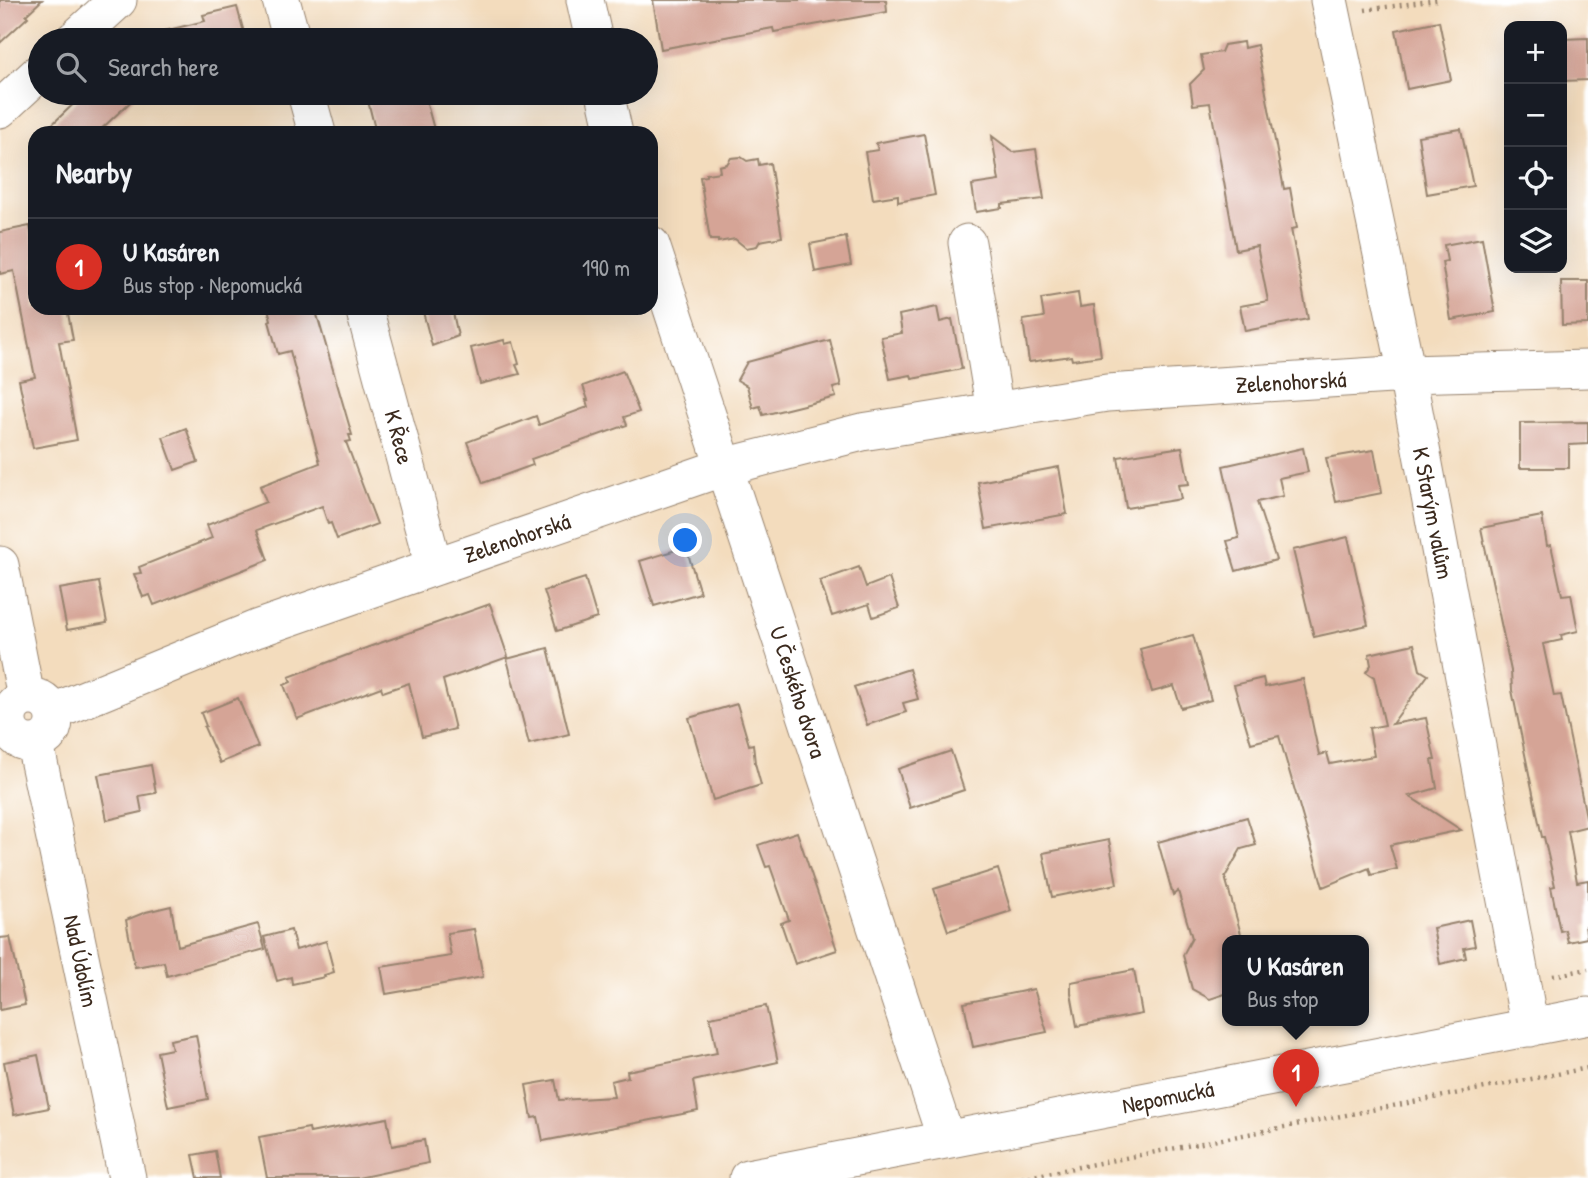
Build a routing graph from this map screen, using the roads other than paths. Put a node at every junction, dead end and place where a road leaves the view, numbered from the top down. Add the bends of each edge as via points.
1 (118, 0) edge
2 (281, 0) edge
3 (584, 0) edge
4 (1344, 6) edge
5 (87, 28) edge
6 (289, 28) edge
7 (591, 28) edge
8 (28, 83) edge
9 (309, 105) edge
10 (608, 105) edge
11 (0, 109) edge
12 (315, 126) edge
13 (612, 126) edge
14 (967, 243) dead end
15 (658, 266) edge
16 (366, 315) edge
17 (1588, 369) edge
18 (1407, 374) junction
19 (995, 411) junction
20 (724, 467) junction
21 (0, 565) edge
22 (435, 567) junction
23 (40, 705) junction
24 (15, 736) edge
25 (1588, 1016) edge
26 (1530, 1028) junction
27 (946, 1139) junction
28 (127, 1178) edge
29 (748, 1178) edge

1 - 5 street
2 - 6 street
3 - 7 street
4 - 18 street, K Starým valům
8 - 11 street
9 - 12 street
10 - 13 street
14 - 19 street
15 - 20 street, U Českého dvora
16 - 22 street, K Řece
17 - 18 street, Zelenohorská
18 - 19 street, Zelenohorská via 1107,393
18 - 26 street, K Starým valům
19 - 20 street, Zelenohorská via 862,432
20 - 22 street, Zelenohorská
20 - 27 street, U Českého dvora
21 - 23 street
22 - 23 street, Zelenohorská
23 - 24 street via 14,704 8,723
24 - 28 street, Nad Údolím
25 - 26 street, Nepomucká
26 - 27 street, Nepomucká
27 - 29 street, Nepomucká

